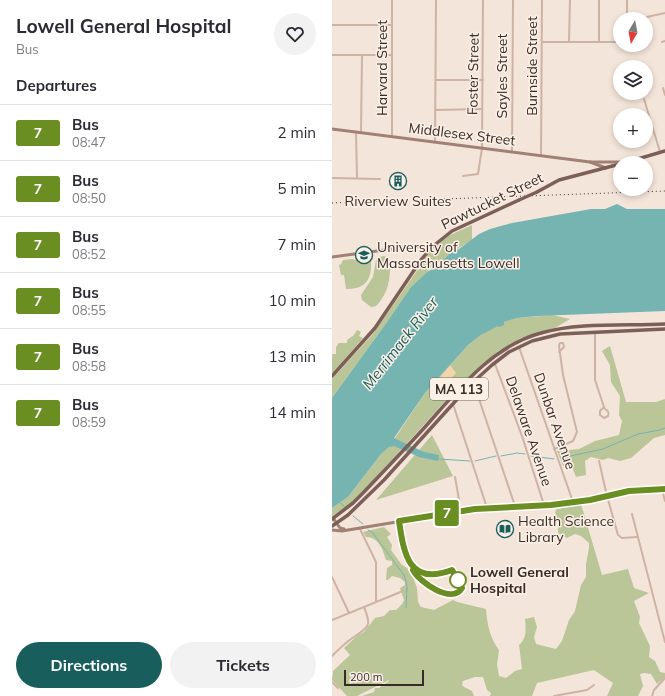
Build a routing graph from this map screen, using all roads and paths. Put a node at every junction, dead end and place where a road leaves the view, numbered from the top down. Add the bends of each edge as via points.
1 (392, 0) edge
2 (436, 0) edge
3 (483, 0) edge
4 (513, 0) edge
5 (542, 0) edge
6 (570, 0) edge
7 (599, 0) edge
8 (627, 0) edge
9 (627, 12) edge
10 (665, 13) edge
11 (653, 16) edge
12 (332, 24) edge
13 (392, 25) junction
14 (542, 42) junction
15 (569, 42) junction
16 (599, 42) junction
17 (613, 42) edge
18 (662, 42) dead end
19 (665, 42) edge
20 (332, 55) edge
21 (362, 55) junction
22 (392, 55) junction
23 (436, 80) junction
24 (482, 80) junction
25 (663, 88) dead end
26 (665, 95) edge
27 (644, 100) edge
28 (482, 109) junction
29 (435, 110) junction
30 (332, 129) edge
31 (356, 132) junction
32 (361, 133) junction
33 (392, 136) junction
34 (435, 142) junction
35 (482, 148) junction
36 (665, 151) edge
37 (512, 152) junction
38 (660, 153) junction
39 (541, 155) junction
40 (650, 156) edge
41 (590, 162) junction
42 (613, 163) edge
43 (613, 166) edge
44 (606, 168) junction
45 (463, 176) dead end
46 (332, 178) edge
47 (357, 178) junction
48 (380, 178) dead end
49 (428, 252) junction
50 (332, 257) edge
51 (665, 324) edge
52 (665, 329) edge
53 (595, 332) junction
54 (519, 347) junction
55 (560, 352) dead end
56 (495, 362) junction
57 (332, 376) edge
58 (473, 382) junction
59 (452, 403) junction
60 (604, 408) junction
61 (554, 449) junction
62 (599, 461) dead end
63 (455, 476) dead end
64 (664, 489) edge
65 (607, 496) junction
66 (665, 501) edge
67 (573, 502) junction
68 (515, 506) junction
69 (544, 506) junction
70 (487, 508) junction
71 (461, 511) junction
72 (632, 514) dead end
73 (333, 518) edge
74 (336, 523) junction
75 (332, 526) edge
76 (359, 528) junction
77 (332, 530) edge
78 (348, 530) junction
79 (337, 531) junction
80 (638, 537) junction
81 (332, 577) edge
82 (403, 592) dead end
83 (376, 602) junction
84 (364, 607) junction
85 (349, 613) junction
86 (332, 620) edge
87 (665, 642) edge
88 (332, 656) edge
89 (665, 678) edge
90 (332, 682) edge
91 (594, 685) dead end
92 (338, 688) dead end
93 (560, 695) edge
94 (554, 696) edge
95 (652, 696) edge

1 - 13 street, Harvard Street
2 - 23 street
3 - 24 street, Foster Street
4 - 37 street, Sayles Street
5 - 14 street, Burnside Street
6 - 15 street
7 - 16 street
8 - 9 street
10 - 11 street
12 - 13 street
13 - 22 street, Harvard Street
14 - 15 street
14 - 39 street, Burnside Street
15 - 16 street
16 - 17 street
18 - 19 street
20 - 21 street
21 - 22 street
21 - 32 street
22 - 33 street, Harvard Street
23 - 24 street
23 - 29 street
24 - 28 street, Foster Street
25 - 26 street
27 - 38 street
28 - 29 street
28 - 35 street, Foster Street
29 - 34 street
30 - 31 main road, Middlesex Street
31 - 32 main road, Middlesex Street
31 - 47 street
32 - 33 main road, Middlesex Street
33 - 34 main road, Middlesex Street
34 - 35 main road, Middlesex Street
35 - 37 main road, Middlesex Street
35 - 45 street, Foster Street via 478,174
36 - 38 main road, Middlesex Street
37 - 39 main road, Middlesex Street
38 - 40 main road, Middlesex Street
39 - 41 main road, Middlesex Street
41 - 42 main road, Middlesex Street
41 - 44 main road, Middlesex Street
43 - 44 main road
44 - 49 main road, Pawtucket Street, bridge via 559,180 452,231
46 - 47 street
47 - 48 street
49 - 50 main road via 414,246
49 - 57 main road, Pawtucket Street via 375,328
51 - 73 main road, MA 113 via 564,328 519,341 496,355 459,389 363,493
52 - 53 main road, MA 113
53 - 54 main road, MA 113 via 552,336
53 - 60 street via 595,380
54 - 56 main road, MA 113
54 - 61 street, Dunbar Avenue
55 - 61 street via 577,432 573,441
56 - 58 main road, MA 113
56 - 69 street, Delaware Avenue
58 - 59 main road, MA 113
58 - 68 street
59 - 70 street
59 - 74 main road, MA 113 via 361,503
60 - 60 street via 609,413 604,418 600,414
61 - 67 street, Dunbar Avenue
62 - 65 street
63 - 71 street
64 - 65 main road via 629,491
64 - 66 street
65 - 67 main road
65 - 80 street via 618,535 622,538
67 - 69 main road
68 - 69 main road
68 - 70 main road
70 - 71 main road
71 - 76 main road
72 - 80 street
73 - 74 main road
74 - 75 main road, MA 113
74 - 78 main road via 340,528
74 - 79 main road
76 - 78 main road
76 - 83 street via 376,562
77 - 79 main road
78 - 79 main road
80 - 87 street
81 - 85 street
82 - 83 street
83 - 84 street
84 - 85 street
84 - 88 street via 368,619 365,630 350,639
85 - 86 street
89 - 95 street
90 - 92 street
91 - 93 street via 587,690
93 - 94 street

